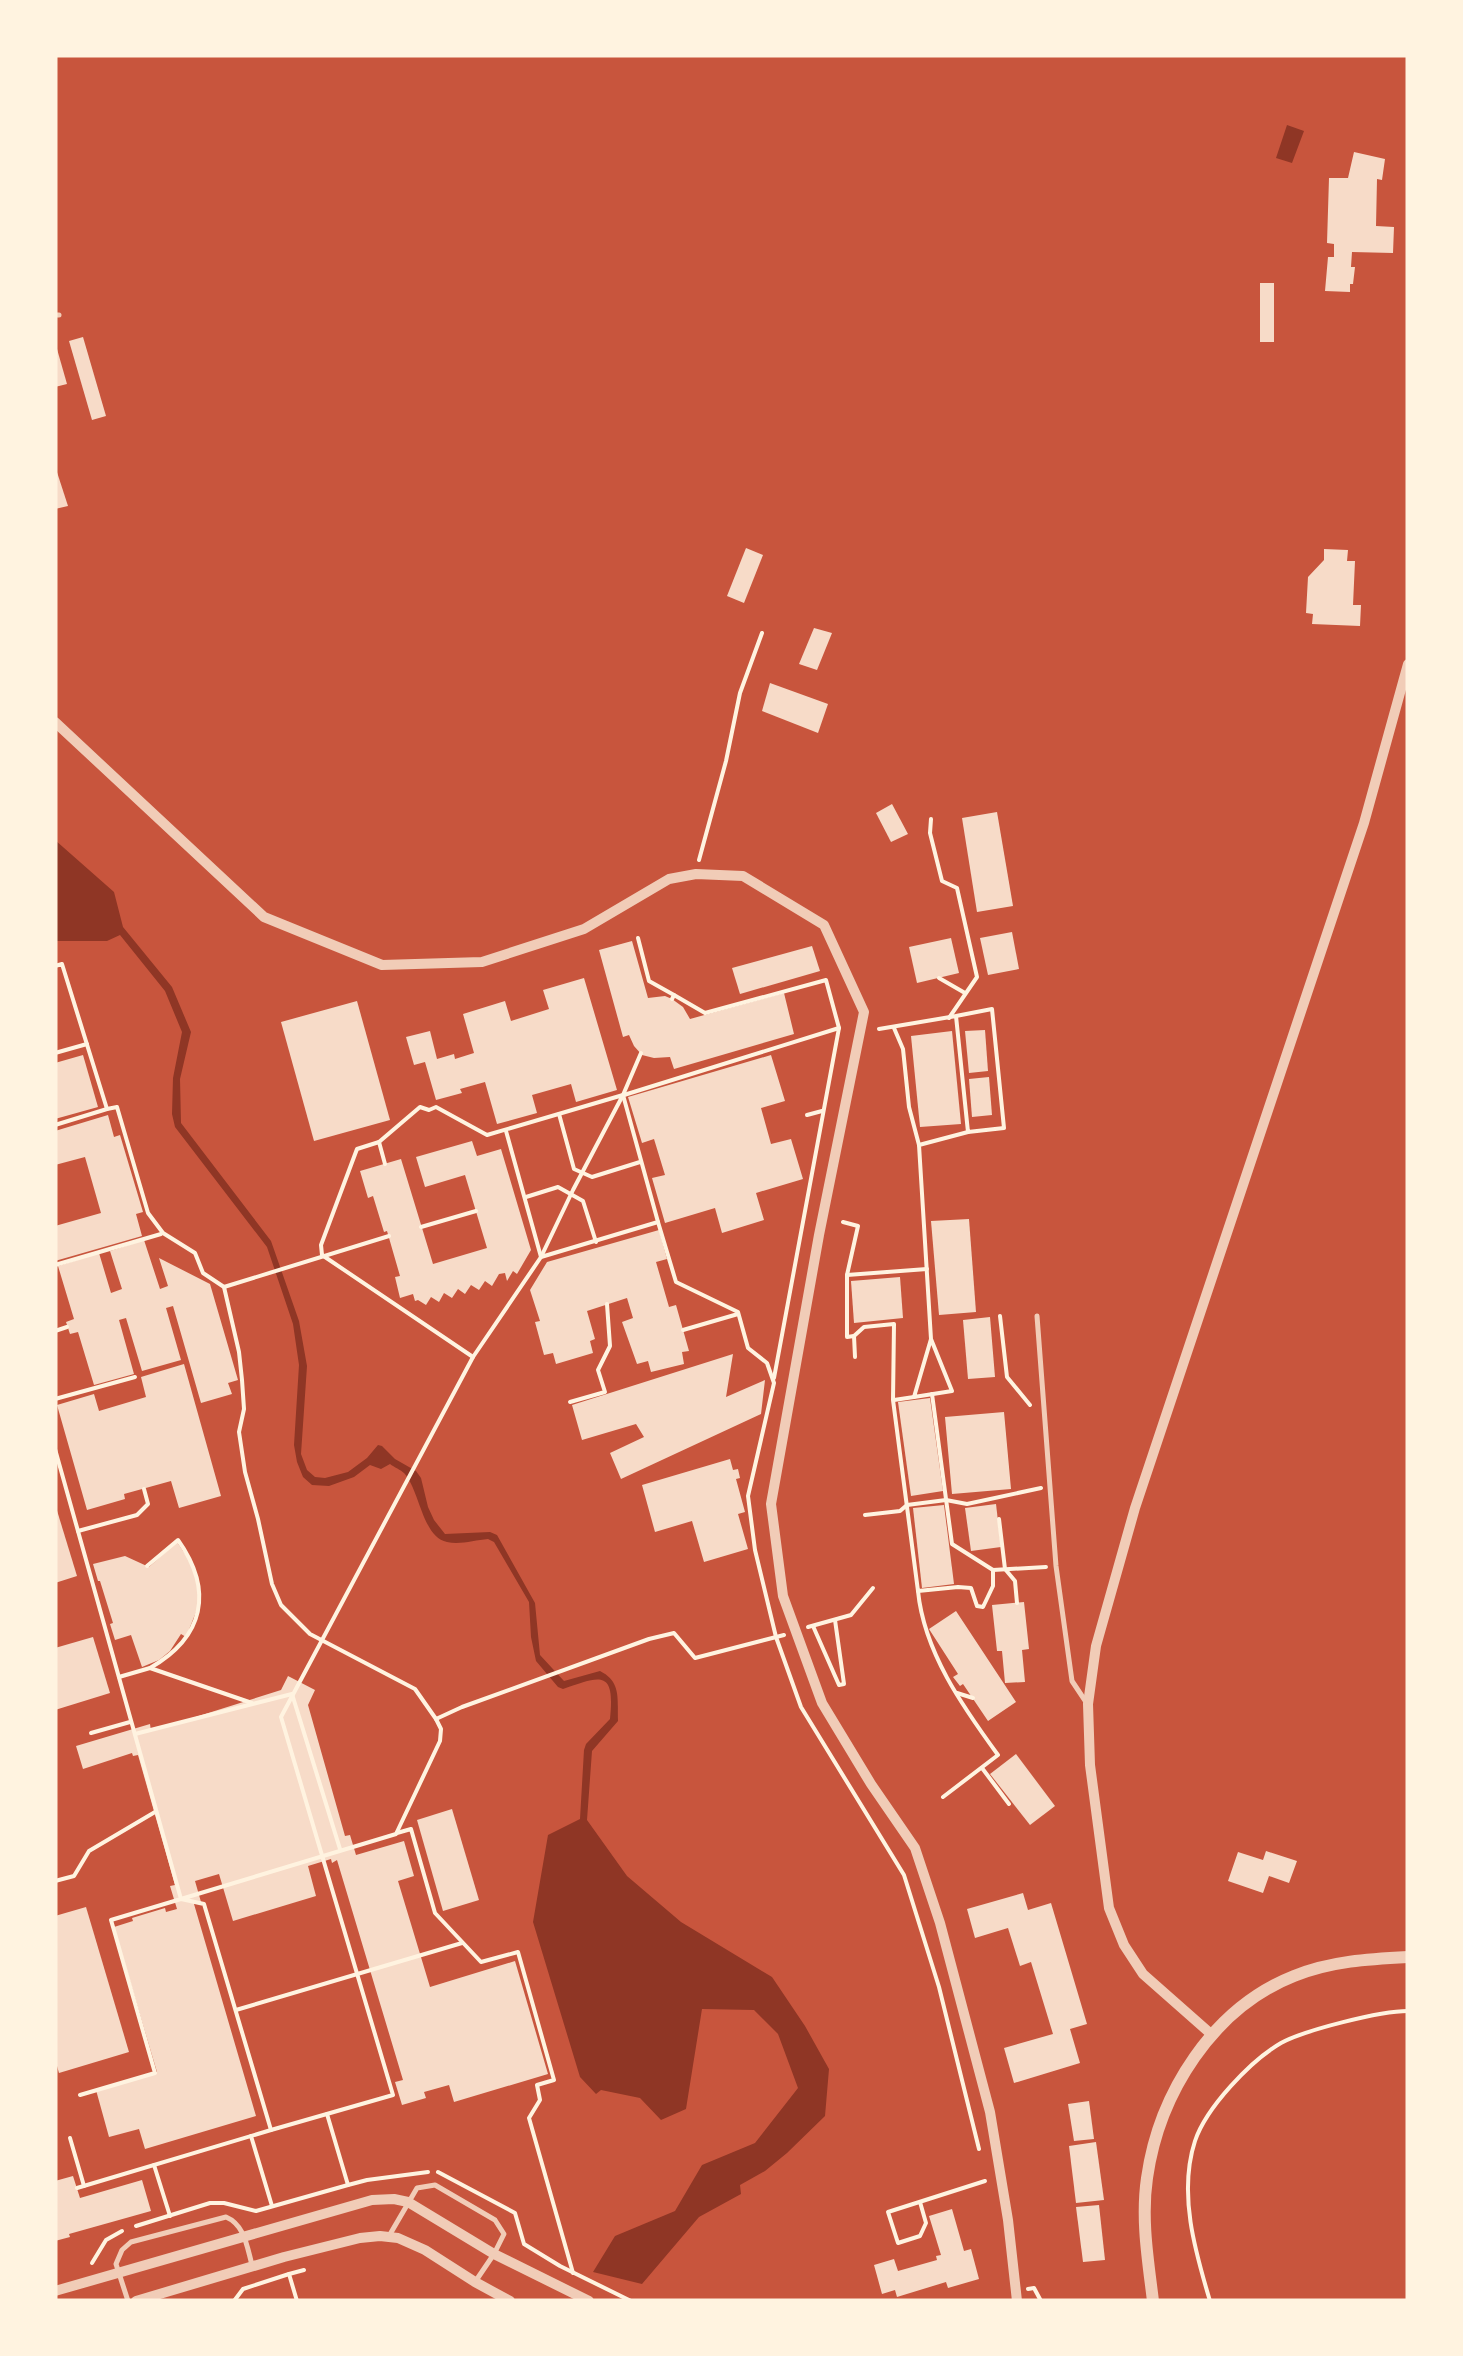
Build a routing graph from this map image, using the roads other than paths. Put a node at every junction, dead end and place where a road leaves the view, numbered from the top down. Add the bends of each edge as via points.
1 (1408, 664) edge
2 (55, 722) edge
3 (1037, 1316) dead end
4 (1088, 1704) junction
5 (1408, 1957) edge
6 (1211, 2034) junction
7 (408, 2202) junction
8 (244, 2236) junction
9 (389, 2236) junction
10 (494, 2254) junction
11 (252, 2266) junction
12 (119, 2272) junction
13 (475, 2282) junction
14 (55, 2290) edge
15 (132, 2301) edge
16 (510, 2301) edge
17 (589, 2301) edge
18 (1017, 2301) edge
19 (1153, 2301) edge

1 - 4 street via 1364,823 1135,1508 1096,1646
2 - 18 street via 264,917 382,966 482,962 584,928 669,879 696,874 743,876 824,925 864,1012 772,1504 783,1596 822,1704 915,1848 940,1923 990,2112
3 - 4 lane via 1056,1566 1072,1681
4 - 6 street via 1109,1908 1143,1974
5 - 6 street via 1345,1962 1294,1976 1242,2006
6 - 19 street via 1161,2120 1152,2150 1145,2232
7 - 8 street via 372,2200
7 - 9 lane
7 - 10 street
7 - 10 lane via 416,2188 435,2185 495,2220 504,2234
8 - 11 lane
8 - 12 street
8 - 12 lane via 226,2217 131,2242 116,2264
9 - 11 street
9 - 13 street via 426,2250
10 - 13 lane
10 - 17 street
11 - 15 street
12 - 14 street
12 - 15 lane
13 - 16 street

